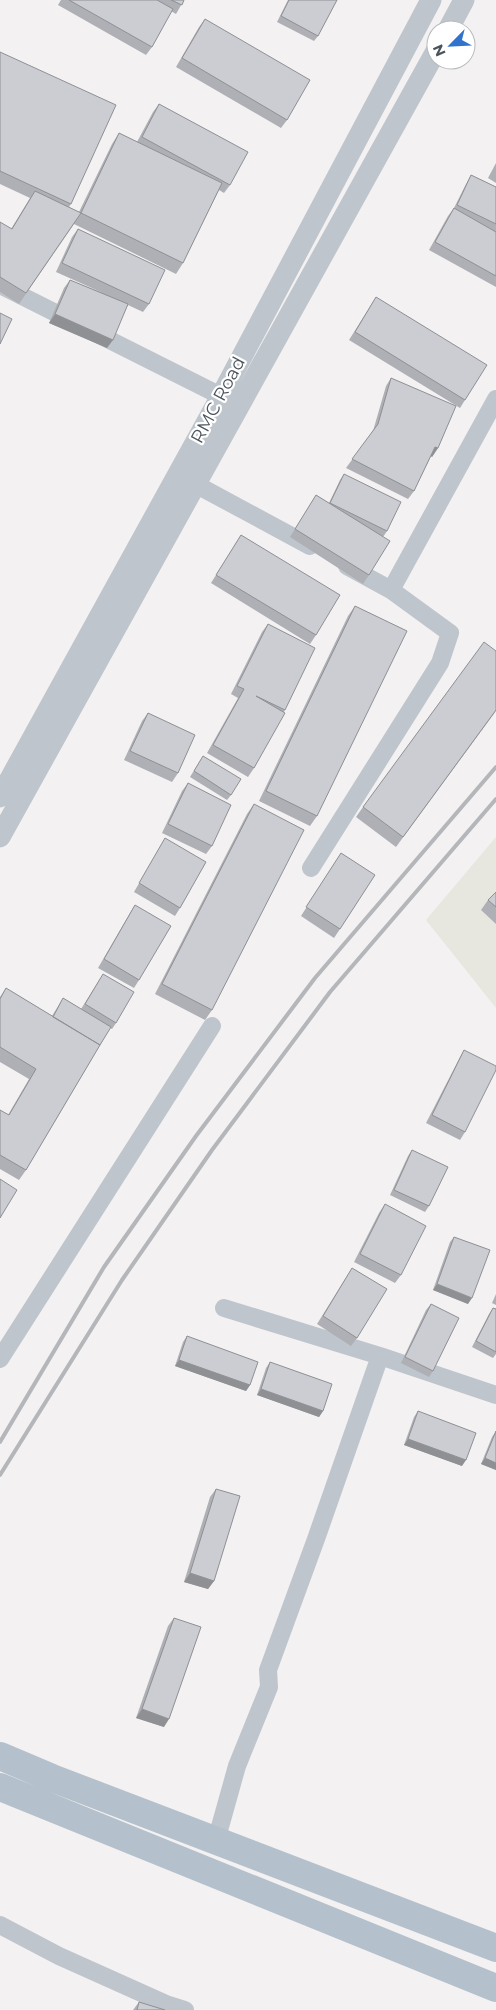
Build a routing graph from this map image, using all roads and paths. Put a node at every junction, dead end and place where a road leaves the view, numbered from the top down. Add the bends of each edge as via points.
1 (431, 0) edge
2 (464, 0) edge
3 (453, 20) edge
4 (426, 69) edge
5 (0, 285) edge
6 (221, 396) junction
7 (496, 399) edge
8 (195, 484) junction
9 (391, 590) junction
10 (0, 797) edge
11 (0, 837) edge
12 (311, 868) dead end
13 (212, 1026) edge
14 (224, 1308) dead end
15 (380, 1356) junction
16 (0, 1359) edge
17 (496, 1395) edge
18 (0, 1756) edge
19 (0, 1787) edge
20 (216, 1841) junction
21 (0, 1925) edge
22 (496, 1948) edge
23 (496, 1988) edge
24 (186, 2010) edge

1 - 6 street, RMC Road
2 - 3 street
4 - 8 street, RMC Road
5 - 6 street
6 - 10 street, RMC Road
7 - 9 street
8 - 9 street
8 - 11 street, RMC Road
9 - 12 street via 450,633 440,662
13 - 16 street
14 - 15 street
15 - 17 street
15 - 20 street via 268,1670 269,1687 237,1766
18 - 20 main road
19 - 23 main road
20 - 22 main road
21 - 24 street via 59,1956

